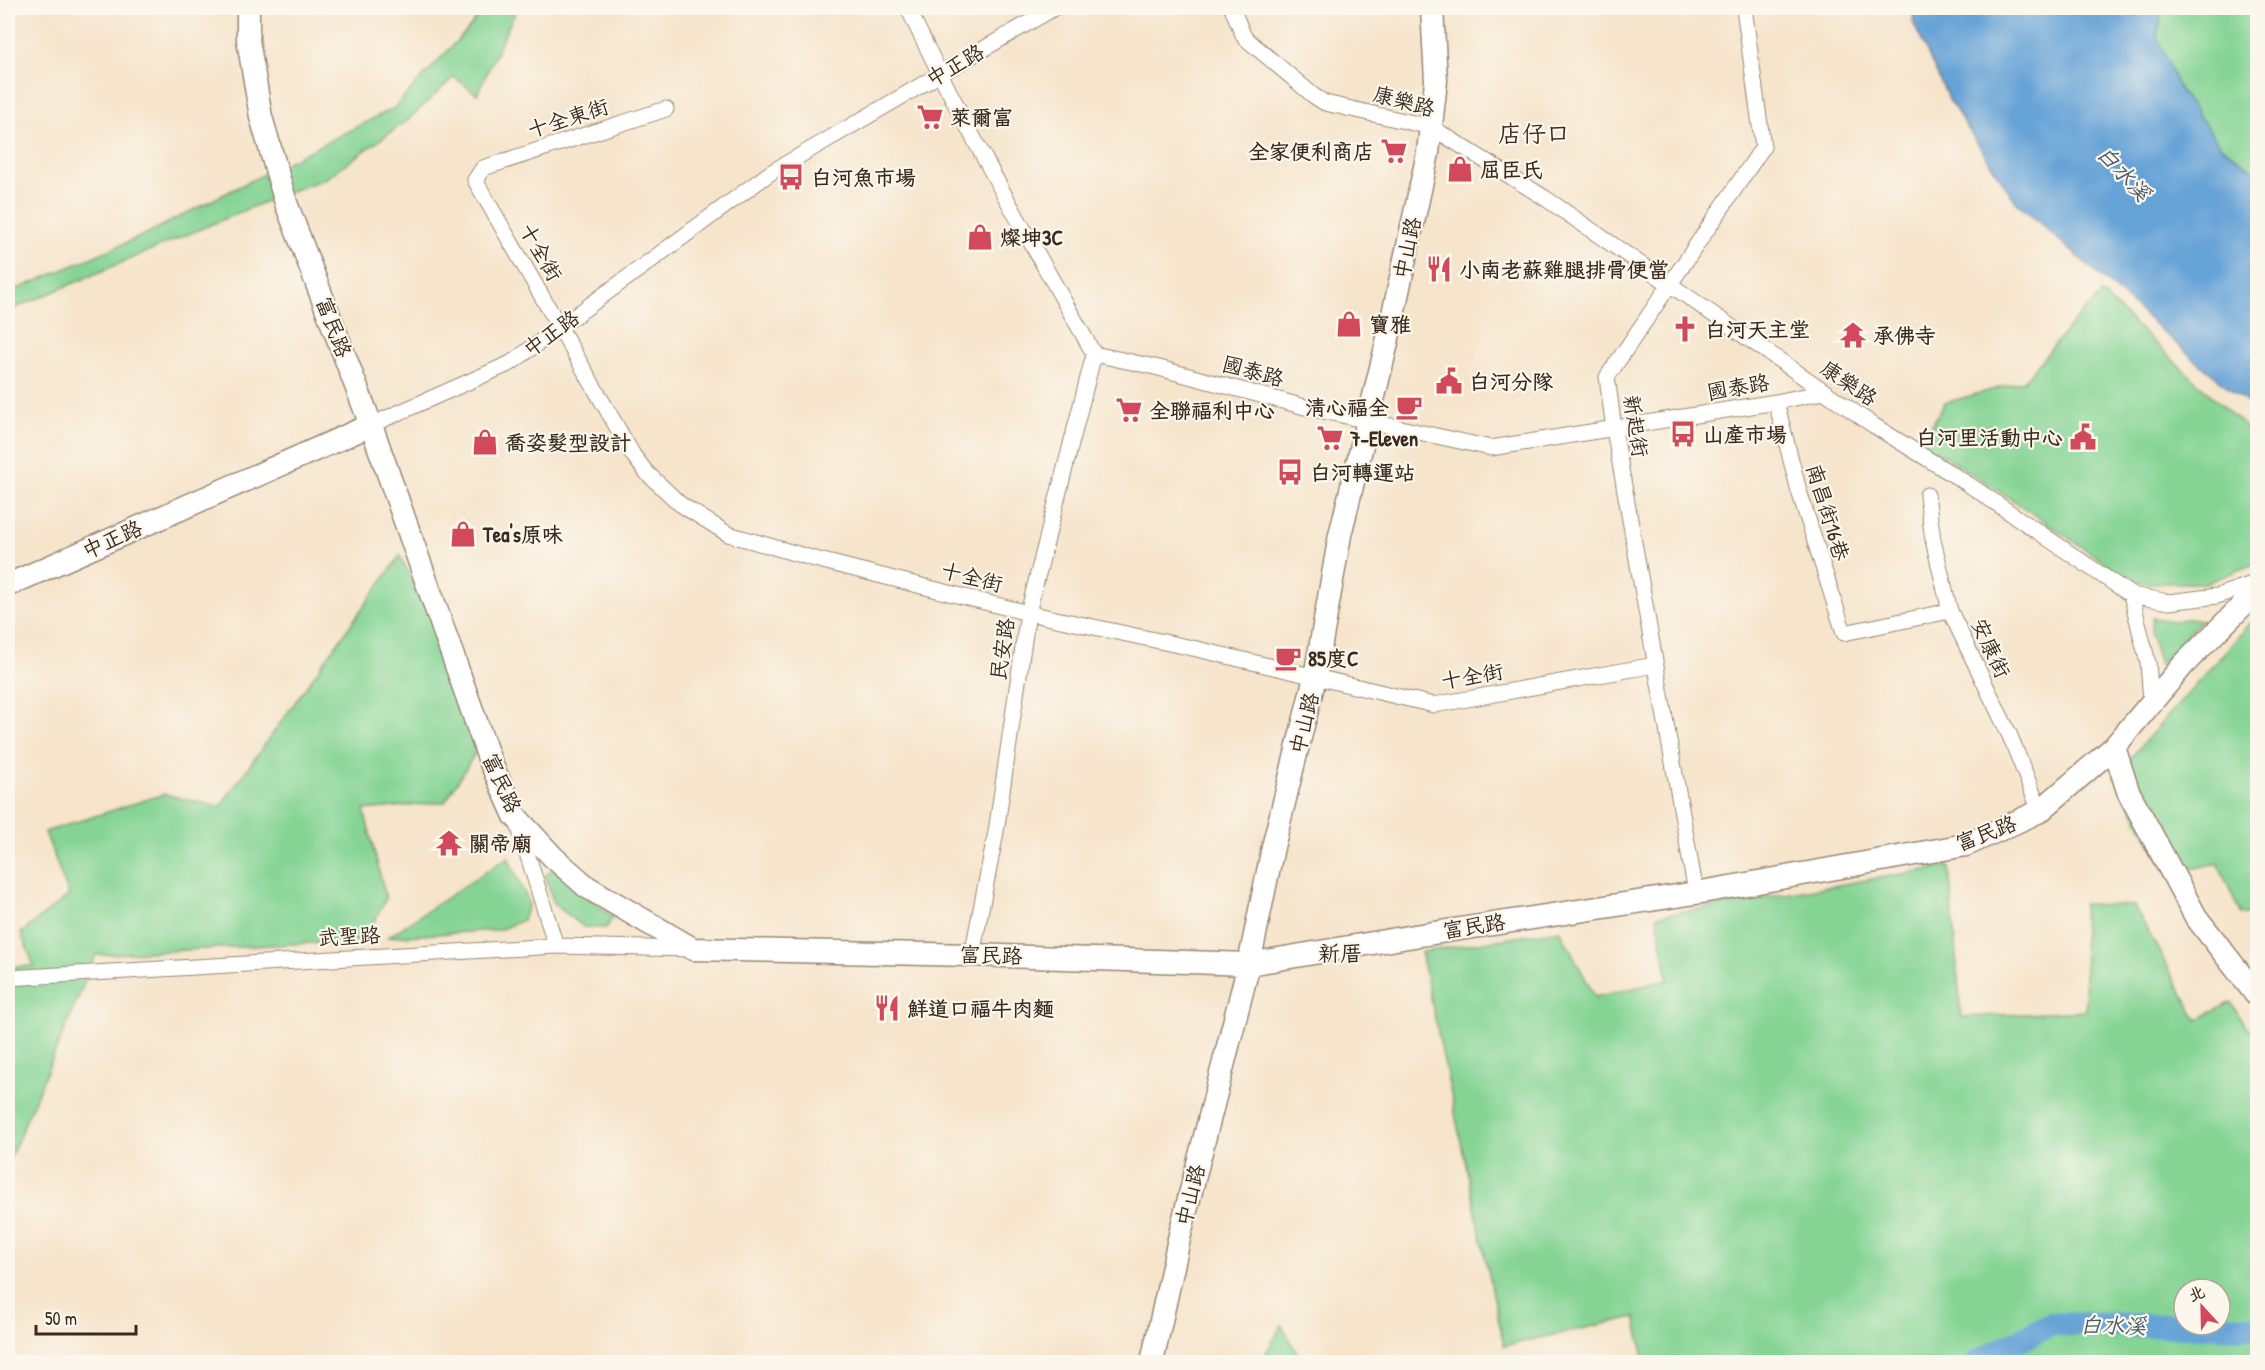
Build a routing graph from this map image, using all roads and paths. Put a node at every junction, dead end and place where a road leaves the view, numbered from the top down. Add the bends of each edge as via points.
1 (248, 8) edge
2 (908, 8) edge
3 (1054, 8) edge
4 (1232, 8) edge
5 (1432, 8) edge
6 (1744, 8) edge
7 (939, 75) junction
8 (666, 109) dead end
9 (1431, 127) junction
10 (483, 168) joint
11 (1670, 285) junction
12 (560, 327) junction
13 (1094, 354) junction
14 (1824, 392) junction
15 (1776, 402) junction
16 (1368, 421) junction
17 (371, 425) junction
18 (1614, 429) junction
19 (1927, 495) dead end
20 (2258, 582) edge
21 (8, 585) edge
22 (2258, 590) edge
23 (2131, 595) junction
24 (1950, 611) junction
25 (1028, 613) junction
26 (1655, 664) junction
27 (1315, 677) junction
28 (2151, 700) junction
29 (2114, 747) junction
30 (2040, 811) junction
31 (515, 816) junction
32 (1696, 893) junction
33 (556, 945) junction
34 (693, 950) junction
35 (972, 955) junction
36 (1249, 964) junction
37 (8, 978) edge
38 (2258, 997) edge
39 (1152, 1362) edge

1 - 17 main road, 富民路 via 248,40 261,117 286,203
2 - 7 street
3 - 7 street, 中正路
4 - 9 street, 康樂路 via 1244,37 1325,103
5 - 9 main road, 中山路 via 1436,81
6 - 11 street, 新起街 via 1763,147
7 - 12 street, 中正路 via 770,173
7 - 13 street
8 - 10 street, 十全東街
9 - 11 street, 康樂路 via 1545,198
9 - 16 main road, 中山路
10 - 12 street, 十全街 via 475,180
11 - 14 street, 康樂路
11 - 18 street, 新起街 via 1607,377
12 - 17 street, 中正路 via 511,363
12 - 25 street, 十全街 via 633,454 647,473 698,517 728,534
13 - 16 street, 國泰路
13 - 25 street, 民安路
14 - 15 street, 國泰路
14 - 23 street, 康樂路
15 - 18 street, 國泰路
15 - 24 street, 南昌街16巷 via 1799,491 1844,633
16 - 18 street, 國泰路 via 1491,448
16 - 27 main road, 中山路 via 1340,535
17 - 21 main road, 中正路
17 - 31 main road, 富民路 via 489,761
18 - 26 street, 新起街
19 - 24 street, 安康街
20 - 23 street, 康樂路 via 2217,596 2169,602
22 - 28 main road, 富民路
23 - 28 street via 2148,663
24 - 30 street, 安康街 via 2010,736
25 - 27 street, 十全街
25 - 35 street, 民安路 via 996,832
26 - 27 street, 十全街 via 1434,705
26 - 32 street, 新起街
27 - 36 main road, 中山路
28 - 29 main road, 富民路
29 - 30 main road, 富民路
29 - 38 main road via 2128,791 2196,917
30 - 32 main road, 富民路 via 1966,845
31 - 33 street
31 - 34 main road, 富民路 via 588,887
32 - 36 main road, 富民路
33 - 34 street, 武聖路
33 - 37 street, 武聖路
34 - 35 main road, 富民路
35 - 36 main road, 富民路
36 - 39 main road, 中山路 via 1181,1230

